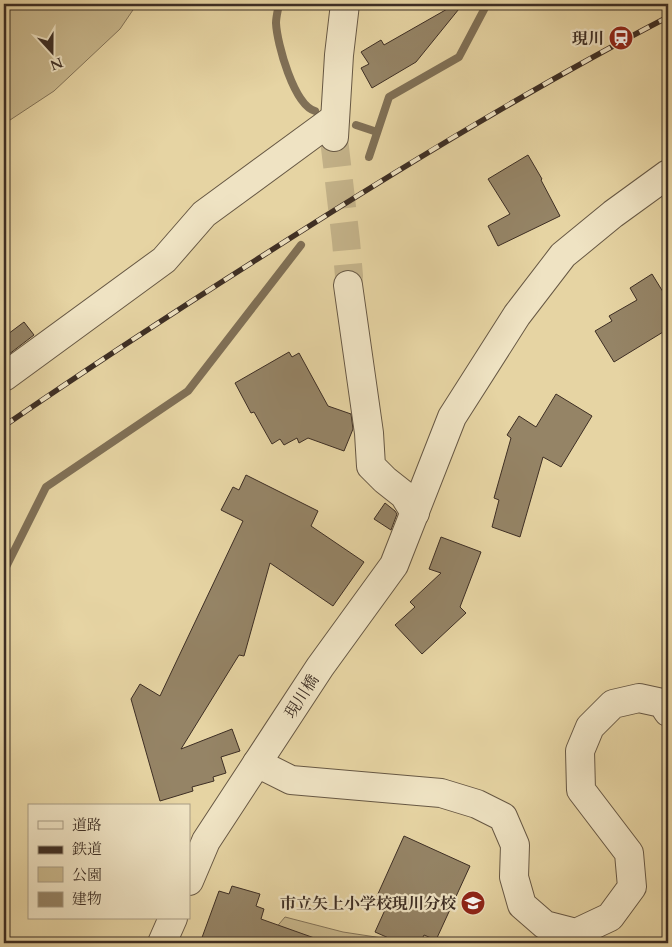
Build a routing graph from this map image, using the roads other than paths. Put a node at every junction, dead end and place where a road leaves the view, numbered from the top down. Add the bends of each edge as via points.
1 (345, 4) edge
2 (668, 174) edge
3 (348, 285) tunnel mouth
4 (4, 377) edge
5 (414, 513) junction
6 (668, 712) edge
7 (257, 763) junction
8 (190, 879) edge
9 (172, 920) edge
10 (162, 943) edge

1 - 4 street via 335,129 204,214 164,260
2 - 5 street, 現川橋 via 563,255 529,300 452,417
3 - 5 street via 371,466 404,495
5 - 7 street, 現川橋 via 394,565 320,667
6 - 7 street via 662,703 639,698 613,704 590,727 580,752 581,790 628,854 632,887 610,917 576,933 545,925 522,905 514,877 515,845 503,817 477,804 441,793 291,780
7 - 8 street, 現川橋 via 206,841
9 - 10 street

